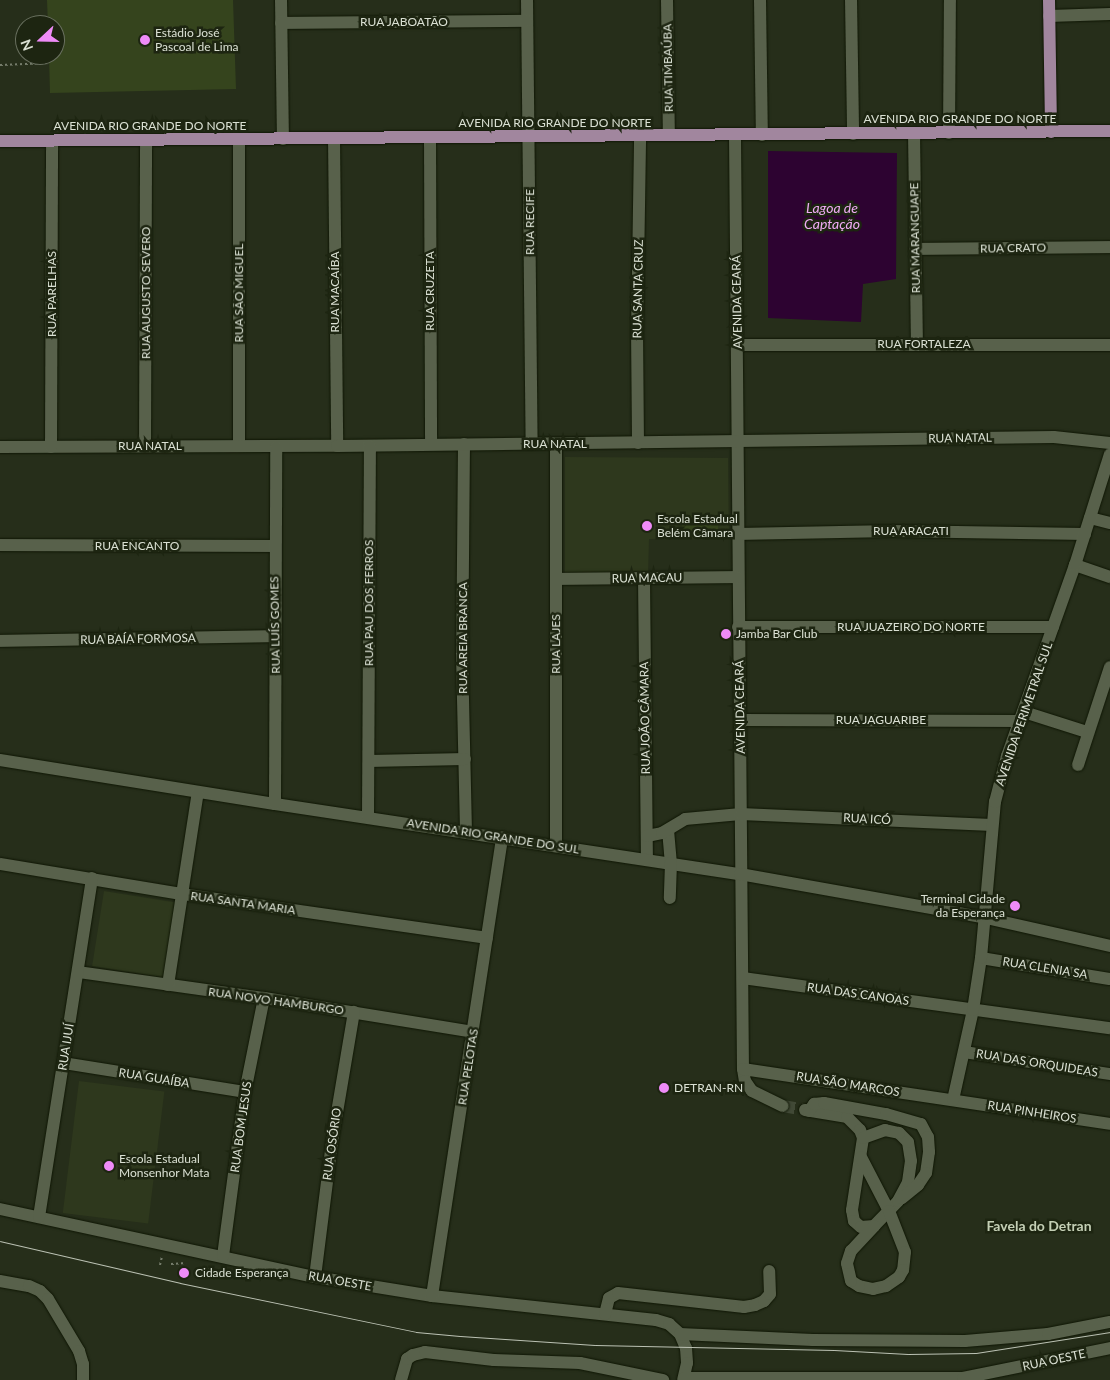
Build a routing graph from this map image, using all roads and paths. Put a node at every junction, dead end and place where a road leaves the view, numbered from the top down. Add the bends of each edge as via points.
1 (281, 0) edge
2 (527, 0) edge
3 (667, 0) edge
4 (760, 0) edge
5 (851, 0) edge
6 (950, 0) edge
7 (1049, 0) edge
8 (1110, 14) edge
9 (1049, 16) junction
10 (527, 21) junction
11 (281, 23) junction
12 (15, 64) edge
13 (0, 65) edge
14 (1110, 131) edge
15 (1051, 132) junction
16 (914, 133) junction
17 (948, 133) junction
18 (853, 134) junction
19 (669, 135) junction
20 (735, 135) junction
21 (762, 135) junction
22 (530, 136) junction
23 (640, 136) junction
24 (334, 138) junction
25 (430, 138) junction
26 (240, 139) junction
27 (283, 139) junction
28 (146, 140) junction
29 (0, 141) edge
30 (52, 141) junction
31 (1110, 247) edge
32 (915, 249) junction
33 (916, 343) junction
34 (738, 344) junction
35 (1110, 345) edge
36 (638, 443) junction
37 (737, 443) junction
38 (1110, 443) edge
39 (431, 444) junction
40 (464, 444) junction
41 (532, 444) junction
42 (556, 444) junction
43 (0, 446) edge
44 (145, 446) junction
45 (239, 446) junction
46 (337, 446) junction
47 (370, 446) junction
48 (51, 447) junction
49 (276, 447) junction
50 (1109, 462) edge
51 (1090, 518) junction
52 (1110, 524) edge
53 (737, 534) junction
54 (1085, 534) junction
55 (0, 545) edge
56 (274, 546) junction
57 (1075, 565) junction
58 (737, 577) junction
59 (1110, 577) edge
60 (644, 578) junction
61 (557, 579) junction
62 (738, 627) junction
63 (1053, 627) junction
64 (276, 636) junction
65 (0, 641) edge
66 (1110, 667) edge
67 (1023, 717) junction
68 (741, 720) junction
69 (1087, 732) junction
70 (465, 758) junction
71 (0, 760) edge
72 (369, 761) junction
73 (1078, 765) dead end
74 (198, 792) junction
75 (275, 804) junction
76 (742, 814) junction
77 (368, 817) junction
78 (992, 825) junction
79 (668, 830) junction
80 (466, 831) junction
81 (647, 836) junction
82 (502, 837) junction
83 (556, 845) junction
84 (647, 859) junction
85 (671, 863) junction
86 (0, 864) edge
87 (740, 874) junction
88 (92, 878) junction
89 (182, 894) junction
90 (670, 898) dead end
91 (986, 918) junction
92 (487, 938) junction
93 (1110, 946) edge
94 (980, 958) junction
95 (78, 972) junction
96 (743, 978) junction
97 (1109, 979) dead end
98 (168, 985) junction
99 (264, 998) junction
100 (973, 1010) junction
101 (354, 1012) junction
102 (1110, 1028) edge
103 (474, 1032) junction
104 (964, 1052) junction
105 (64, 1063) junction
106 (743, 1069) junction
107 (1110, 1074) edge
108 (245, 1092) junction
109 (953, 1100) junction
110 (783, 1106) tunnel mouth
111 (1110, 1124) edge
112 (863, 1138) junction
113 (861, 1156) junction
114 (898, 1201) junction
115 (0, 1209) edge
116 (889, 1211) junction
117 (40, 1217) junction
118 (874, 1226) junction
119 (223, 1256) junction
120 (770, 1271) dead end
121 (315, 1277) junction
122 (0, 1281) edge
123 (432, 1296) junction
124 (606, 1314) junction
125 (1110, 1322) edge
126 (680, 1334) junction
127 (1110, 1348) edge
128 (683, 1379) edge
129 (963, 1379) edge
130 (83, 1380) edge
131 (401, 1380) edge
132 (664, 1380) edge

1 - 11 street
2 - 10 street, RUA RECIFE
3 - 19 street, RUA TIMBAÚBA
4 - 21 street
5 - 18 street
6 - 17 street
7 - 9 main road
8 - 9 street
9 - 15 main road
10 - 11 street, RUA JABOATÃO
10 - 22 street, RUA RECIFE
11 - 27 street
12 - 13 path
14 - 15 main road, AVENIDA RIO GRANDE DO NORTE
15 - 17 main road, AVENIDA RIO GRANDE DO NORTE
16 - 17 main road, AVENIDA RIO GRANDE DO NORTE
16 - 18 main road, AVENIDA RIO GRANDE DO NORTE
16 - 32 street, RUA MARANGUAPE
18 - 21 main road, AVENIDA RIO GRANDE DO NORTE
19 - 20 main road, AVENIDA RIO GRANDE DO NORTE
19 - 23 main road, AVENIDA RIO GRANDE DO NORTE
20 - 21 main road, AVENIDA RIO GRANDE DO NORTE
20 - 34 street, AVENIDA CEARÁ
22 - 23 main road, AVENIDA RIO GRANDE DO NORTE
22 - 25 main road, AVENIDA RIO GRANDE DO NORTE
22 - 41 street, RUA RECIFE
23 - 36 street, RUA SANTA CRUZ
24 - 25 main road, AVENIDA RIO GRANDE DO NORTE
24 - 27 main road, AVENIDA RIO GRANDE DO NORTE
24 - 46 street, RUA MACAÍBA
25 - 39 street, RUA CRUZETA
26 - 27 main road, AVENIDA RIO GRANDE DO NORTE
26 - 28 main road, AVENIDA RIO GRANDE DO NORTE
26 - 45 street, RUA SÃO MIGUEL
28 - 30 main road, AVENIDA RIO GRANDE DO NORTE
28 - 44 street, RUA AUGUSTO SEVERO
29 - 30 main road, AVENIDA RIO GRANDE DO NORTE
30 - 48 street, RUA PARELHAS
31 - 32 street, RUA CRATO
32 - 33 street, RUA MARANGUAPE
33 - 34 street, RUA FORTALEZA
33 - 35 street, RUA FORTALEZA
34 - 37 street, AVENIDA CEARÁ
36 - 37 street, RUA NATAL
36 - 42 street, RUA NATAL
37 - 38 street, RUA NATAL via 1054,437
37 - 53 street, AVENIDA CEARÁ
39 - 40 street, RUA NATAL
39 - 47 street, RUA NATAL
40 - 41 street, RUA NATAL
40 - 70 street, RUA AREIA BRANCA via 462,655
41 - 42 street, RUA NATAL
42 - 61 street, RUA LAJES
43 - 48 street, RUA NATAL
44 - 45 street, RUA NATAL
44 - 48 street, RUA NATAL
45 - 49 street, RUA NATAL
46 - 47 street, RUA NATAL
46 - 49 street, RUA NATAL
47 - 72 street, RUA PAU DOS FERROS
49 - 56 street, RUA LUÍS GOMES
50 - 51 street, AVENIDA PERIMETRAL SUL
51 - 52 street
51 - 54 street, AVENIDA PERIMETRAL SUL
53 - 54 street, RUA ARACATI via 892,530
53 - 58 street, AVENIDA CEARÁ
54 - 57 street, AVENIDA PERIMETRAL SUL
55 - 56 street, RUA ENCANTO
56 - 64 street, RUA LUÍS GOMES
57 - 59 street
57 - 63 street, AVENIDA PERIMETRAL SUL
58 - 60 street, RUA MACAU
58 - 62 street, AVENIDA CEARÁ
60 - 61 street, RUA MACAU
60 - 81 street, RUA JOÃO CÂMARA
61 - 83 street, RUA LAJES
62 - 63 street, RUA JUAZEIRO DO NORTE
62 - 68 street, AVENIDA CEARÁ
63 - 67 street, AVENIDA PERIMETRAL SUL
64 - 65 street, RUA BAÍA FORMOSA
64 - 75 street, RUA LUÍS GOMES
66 - 69 street
67 - 68 street, RUA JAGUARIBE
67 - 69 street, RUA JAGUARIBE
67 - 78 street, AVENIDA PERIMETRAL SUL via 1001,778
68 - 76 street, AVENIDA CEARÁ
69 - 73 street
70 - 72 street
70 - 80 street, RUA AREIA BRANCA
71 - 74 street, AVENIDA RIO GRANDE DO SUL
72 - 77 street, RUA PAU DOS FERROS
74 - 75 street, AVENIDA RIO GRANDE DO SUL
74 - 89 street
75 - 77 street, AVENIDA RIO GRANDE DO SUL
76 - 78 street, RUA ICÓ
76 - 79 street, RUA ICÓ via 685,819
76 - 87 street, AVENIDA CEARÁ
77 - 80 street, AVENIDA RIO GRANDE DO SUL
78 - 91 street, AVENIDA PERIMETRAL SUL
79 - 81 street, RUA ICÓ
79 - 85 street
80 - 82 street, AVENIDA RIO GRANDE DO SUL
81 - 84 street, RUA JOÃO CÂMARA
82 - 83 street, AVENIDA RIO GRANDE DO SUL
82 - 92 street, RUA PELOTAS
83 - 84 street, AVENIDA RIO GRANDE DO SUL
84 - 85 street, AVENIDA RIO GRANDE DO SUL
85 - 87 street, AVENIDA RIO GRANDE DO SUL
85 - 90 street
86 - 88 street, RUA SANTA MARIA
87 - 91 street, AVENIDA RIO GRANDE DO SUL
87 - 96 street, AVENIDA CEARÁ
88 - 89 street, RUA SANTA MARIA
88 - 95 street, RUA IJUÍ
89 - 92 street, RUA SANTA MARIA
89 - 98 street
91 - 93 street, AVENIDA RIO GRANDE DO SUL
91 - 94 street, AVENIDA PERIMETRAL SUL
92 - 103 street, RUA PELOTAS
94 - 97 street, RUA CLENIA SA
94 - 100 street, AVENIDA PERIMETRAL SUL
95 - 98 street, RUA NOVO HAMBURGO
95 - 105 street, RUA IJUÍ
96 - 100 street, RUA DAS CANOAS
96 - 106 street, AVENIDA CEARÁ
98 - 99 street, RUA NOVO HAMBURGO
99 - 101 street, RUA NOVO HAMBURGO
99 - 108 street, RUA BOM JESUS
100 - 102 street, RUA DAS CANOAS
100 - 104 street, AVENIDA PERIMETRAL SUL
101 - 103 street, RUA NOVO HAMBURGO
101 - 121 street, RUA OSÓRIO via 332,1142
103 - 123 street, RUA PELOTAS
104 - 107 street, RUA DAS ORQUIDEAS
104 - 109 street, AVENIDA PERIMETRAL SUL
105 - 108 street, RUA GUAÍBA
105 - 117 street, RUA IJUÍ
106 - 109 street, RUA SÃO MARCOS
106 - 110 street via 745,1081 752,1091
108 - 119 street, RUA BOM JESUS
109 - 111 street, RUA PINHEIROS
112 - 113 street
112 - 114 street via 893,1130 908,1142 910,1175
112 - 114 street via 856,1124 847,1117 807,1111 814,1104 824,1103 921,1124 928,1137 926,1173 918,1185
113 - 116 street
113 - 118 street via 852,1210 854,1221 861,1227
114 - 116 street
115 - 117 street, RUA OESTE
116 - 118 street
116 - 118 street via 903,1243 905,1260 899,1277 886,1286 873,1289 851,1281 847,1263 851,1251
117 - 119 street, RUA OESTE
119 - 121 street, RUA OESTE
120 - 124 street via 770,1294 755,1305 744,1307 618,1293 609,1298
121 - 123 street, RUA OESTE
122 - 130 street via 30,1286 48,1300 79,1351
123 - 124 street, RUA OESTE
124 - 126 street, RUA OESTE via 656,1320 669,1324
125 - 126 street, RUA OESTE via 1048,1334 965,1341 813,1340
126 - 128 street, RUA OESTE via 686,1356
127 - 129 street, RUA OESTE
128 - 129 street, RUA OESTE
131 - 132 street via 407,1359 425,1352 494,1360 580,1363

